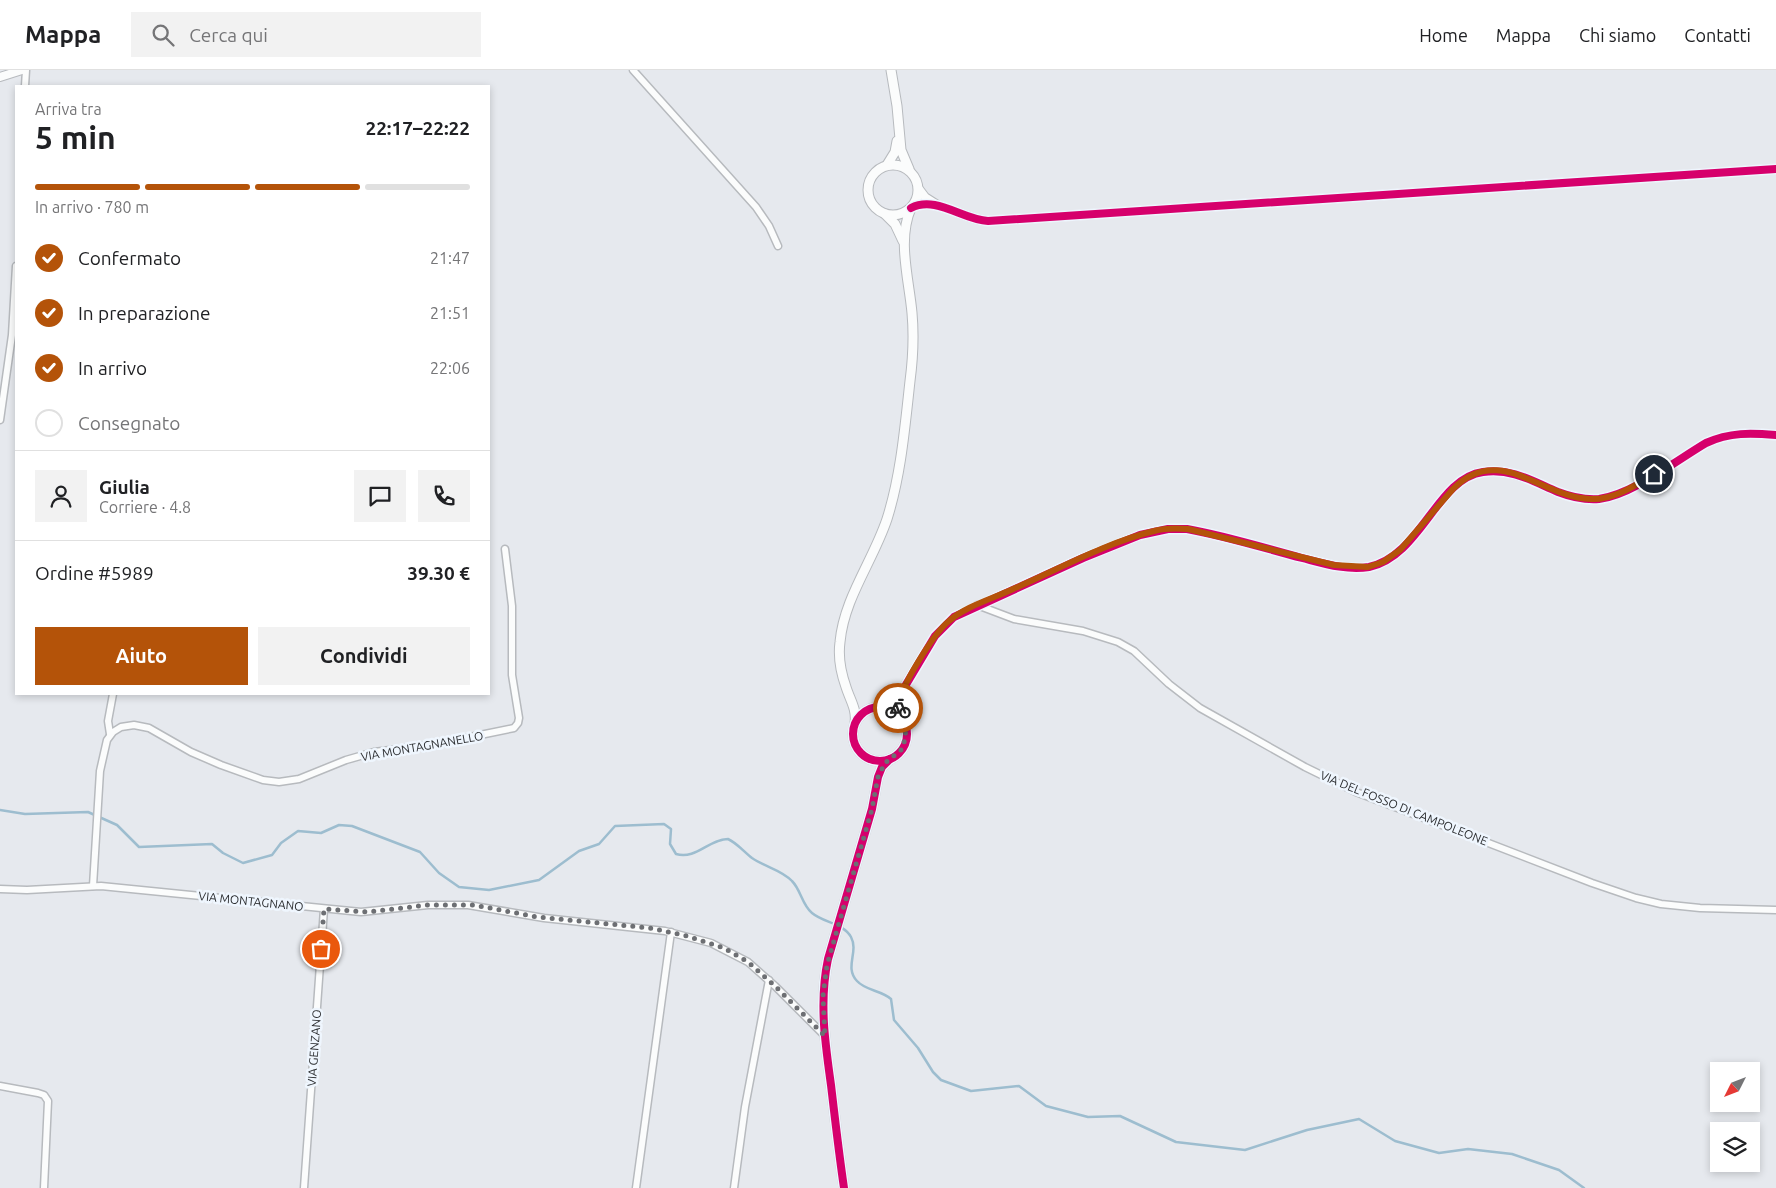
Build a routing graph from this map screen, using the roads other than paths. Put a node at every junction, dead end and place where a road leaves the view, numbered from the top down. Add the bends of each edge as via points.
1 (24, 70) edge
2 (632, 70) edge
3 (890, 70) edge
4 (0, 77) edge
5 (25, 85) edge
6 (898, 134) junction
7 (887, 165) junction
8 (1776, 170) edge
9 (910, 171) junction
10 (919, 189) junction
11 (940, 206) junction
12 (911, 208) junction
13 (885, 214) junction
14 (778, 246) dead end
15 (905, 249) junction
16 (15, 283) edge
17 (0, 420) edge
18 (1776, 435) edge
19 (505, 549) dead end
20 (977, 606) junction
21 (901, 693) junction
22 (113, 695) edge
23 (850, 698) junction
24 (877, 708) junction
25 (901, 717) junction
26 (855, 723) junction
27 (110, 734) junction
28 (864, 755) junction
29 (890, 759) junction
30 (876, 789) junction
31 (93, 886) junction
32 (0, 889) edge
33 (324, 909) junction
34 (1776, 910) edge
35 (671, 932) junction
36 (769, 980) junction
37 (825, 1036) junction
38 (0, 1086) edge
39 (44, 1188) edge
40 (304, 1188) edge
41 (636, 1188) edge
42 (734, 1188) edge
43 (844, 1188) edge

1 - 4 street
1 - 5 street
2 - 14 street via 756,207
3 - 6 main road
6 - 7 main road via 895,152
6 - 9 main road via 902,157
7 - 9 main road
7 - 13 main road via 875,173 868,185 870,199
8 - 11 street via 988,221
9 - 10 main road
10 - 11 street
10 - 12 main road
11 - 12 street via 924,204
12 - 13 main road via 899,214
12 - 15 main road via 905,229
13 - 15 main road via 895,224
15 - 23 main road via 913,329 910,381 894,495 878,543 848,604 841,631 840,659
16 - 17 street via 12,335
18 - 20 street via 1744,433 1706,443 1633,487 1598,499 1566,495 1514,472 1477,473 1453,489 1400,550 1383,562 1368,567 1334,565 1196,531 1168,529 1118,544
19 - 27 street, VIA MONTAGNANELLO via 512,606 512,675 519,718 512,729 374,752 279,782 263,780 213,761 149,728 126,726
20 - 21 street via 954,617 941,628
20 - 34 street, VIA DEL FOSSO DI CAMPOLEONE via 1014,619 1083,631 1118,642 1200,708 1320,775 1356,792 1592,883 1661,904
21 - 24 street via 893,702
21 - 25 street via 898,706
22 - 27 street via 108,721
23 - 24 main road via 860,706
23 - 26 main road
24 - 25 main road via 888,708
24 - 26 main road via 865,712
25 - 29 main road via 906,730 905,744
26 - 28 main road via 855,744
27 - 31 street via 100,771
28 - 29 main road via 877,760
28 - 30 main road via 872,767
29 - 30 main road via 880,772
30 - 37 main road via 828,959 823,989
31 - 32 street, VIA MONTAGNANO
31 - 33 street, VIA MONTAGNANO
33 - 35 street, VIA MONTAGNANO via 368,912 428,905 468,905 544,918
33 - 40 street, VIA GENZANO
35 - 36 street, VIA MONTAGNANO via 728,950
35 - 41 street
36 - 37 street, VIA MONTAGNANO
36 - 42 street
37 - 43 main road
38 - 39 street via 38,1093 48,1101

